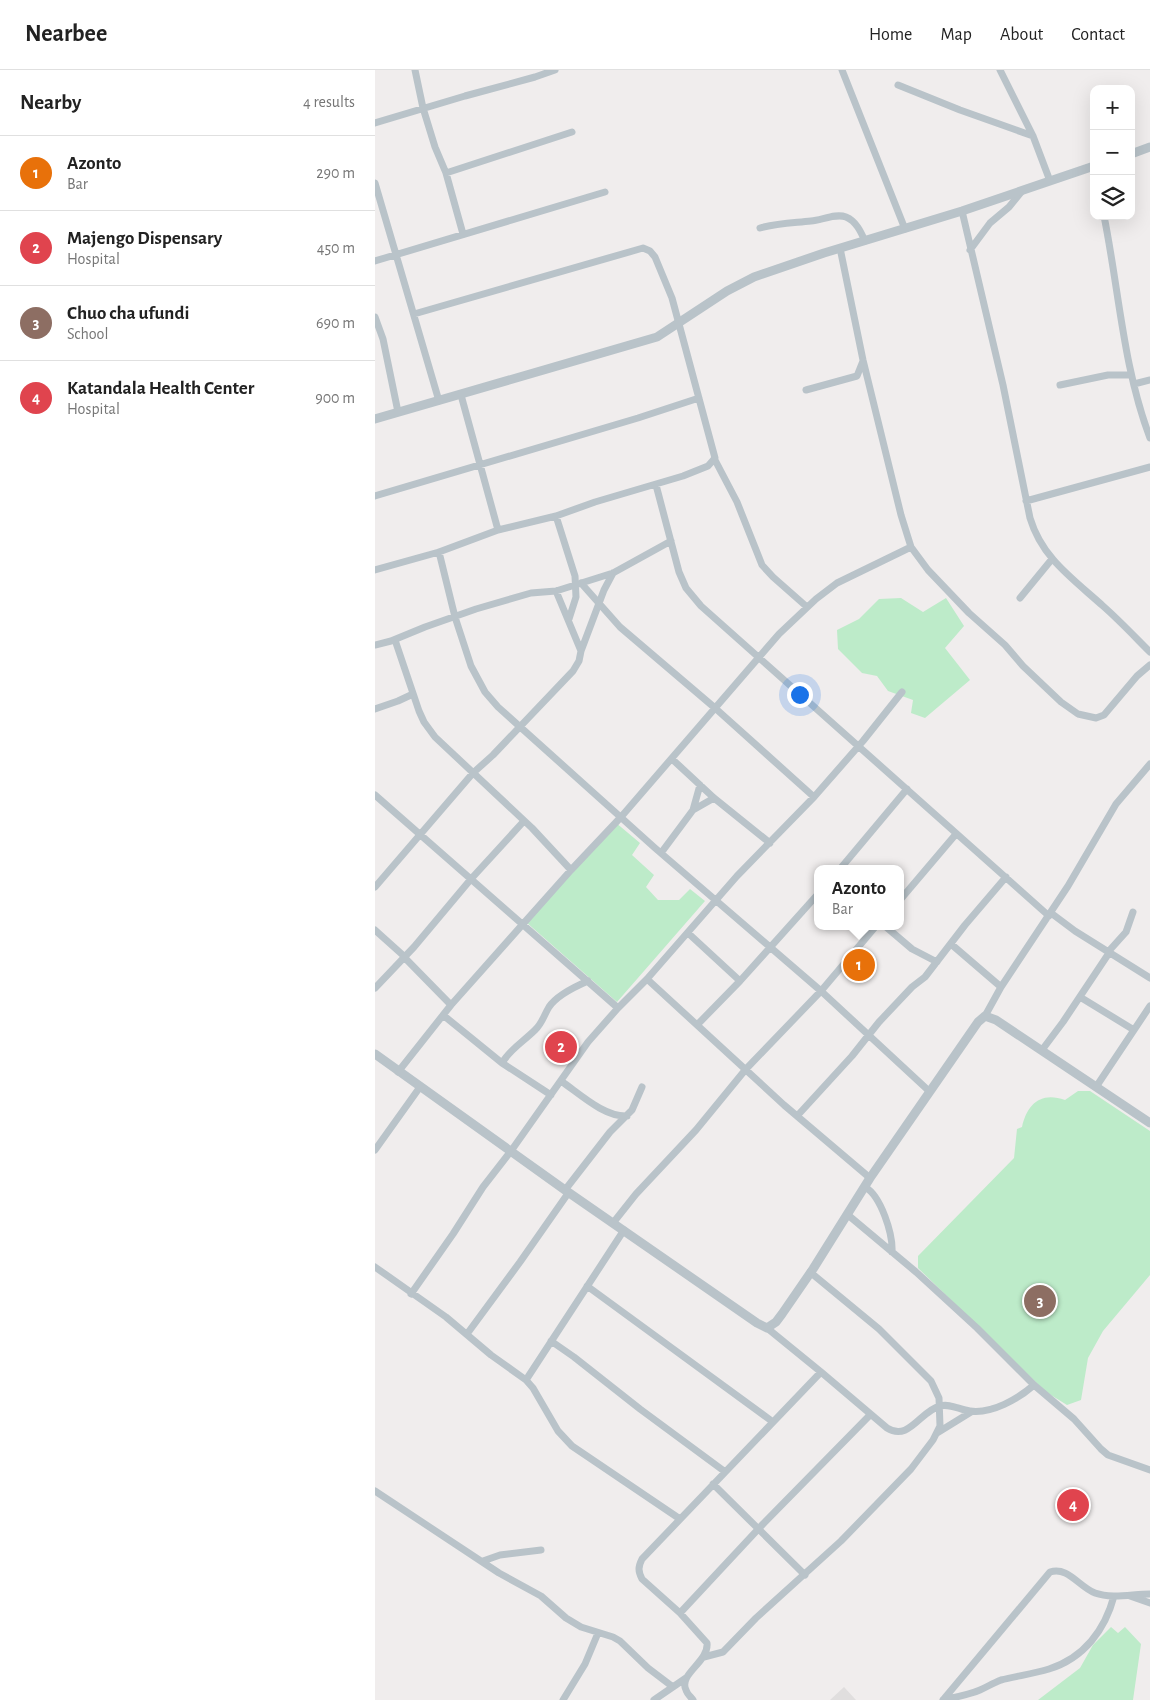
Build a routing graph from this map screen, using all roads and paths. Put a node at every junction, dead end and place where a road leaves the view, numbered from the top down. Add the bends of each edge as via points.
1 (415, 70) edge
2 (555, 70) edge
3 (842, 70) edge
4 (1001, 70) edge
5 (898, 85) dead end
6 (423, 108) junction
7 (375, 124) edge
8 (572, 132) dead end
9 (1033, 136) junction
10 (1150, 147) edge
11 (1135, 153) edge
12 (1090, 167) edge
13 (446, 173) junction
14 (1050, 181) junction
15 (375, 186) edge
16 (1023, 191) junction
17 (605, 192) dead end
18 (962, 211) junction
19 (1105, 220) edge
20 (760, 228) dead end
21 (905, 229) junction
22 (463, 234) junction
23 (865, 241) junction
24 (840, 248) junction
25 (971, 250) junction
26 (396, 255) junction
27 (375, 261) edge
28 (414, 314) junction
29 (375, 317) edge
30 (679, 322) junction
31 (863, 360) junction
32 (1131, 375) junction
33 (1150, 380) edge
34 (1134, 384) junction
35 (1060, 385) dead end
36 (806, 390) dead end
37 (461, 395) junction
38 (699, 398) junction
39 (439, 401) junction
40 (398, 412) junction
41 (375, 419) edge
42 (1150, 438) edge
43 (715, 460) junction
44 (480, 464) junction
45 (1150, 467) edge
46 (656, 485) junction
47 (375, 496) edge
48 (1026, 501) junction
49 (556, 516) junction
50 (498, 530) junction
51 (671, 541) junction
52 (911, 547) junction
53 (439, 552) junction
54 (1052, 559) junction
55 (375, 570) edge
56 (613, 573) junction
57 (579, 584) junction
58 (556, 591) junction
59 (1021, 598) dead end
60 (599, 605) junction
61 (807, 607) junction
62 (455, 617) junction
63 (569, 620) junction
64 (395, 640) junction
65 (375, 645) edge
66 (581, 651) junction
67 (1150, 652) edge
68 (759, 658) junction
69 (1150, 665) edge
70 (902, 692) dead end
71 (413, 694) junction
72 (715, 708) junction
73 (375, 709) edge
74 (520, 725) junction
75 (858, 747) junction
76 (673, 759) junction
77 (1150, 764) edge
78 (473, 773) junction
79 (701, 785) junction
80 (907, 789) junction
81 (375, 795) edge
82 (814, 797) junction
83 (714, 798) junction
84 (693, 810) junction
85 (621, 817) junction
86 (525, 821) junction
87 (421, 834) junction
88 (956, 834) junction
89 (769, 843) junction
90 (661, 853) junction
91 (843, 865) edge
92 (571, 870) junction
93 (1007, 877) junction
94 (471, 879) junction
95 (375, 887) edge
96 (904, 895) edge
97 (814, 898) edge
98 (717, 901) junction
99 (1133, 912) dead end
100 (1050, 914) junction
101 (523, 924) junction
102 (375, 930) edge
103 (873, 930) edge
104 (890, 930) edge
105 (688, 933) junction
106 (951, 944) junction
107 (770, 947) junction
108 (1109, 952) junction
109 (404, 957) junction
110 (937, 962) junction
111 (1150, 978) edge
112 (647, 979) junction
113 (587, 981) junction
114 (740, 981) junction
115 (1001, 987) junction
116 (375, 988) edge
117 (821, 991) junction
118 (1080, 997) junction
119 (451, 1005) junction
120 (1150, 1006) edge
121 (618, 1008) junction
122 (443, 1015) junction
123 (985, 1016) junction
124 (697, 1025) junction
125 (1133, 1030) junction
126 (870, 1035) junction
127 (1042, 1050) junction
128 (375, 1054) edge
129 (502, 1063) junction
130 (746, 1069) junction
131 (399, 1072) junction
132 (561, 1081) junction
133 (1096, 1086) junction
134 (420, 1087) junction
135 (641, 1087) dead end
136 (929, 1091) junction
137 (551, 1096) junction
138 (627, 1116) junction
139 (799, 1116) junction
140 (1150, 1123) edge
141 (376, 1147) edge
142 (511, 1151) junction
143 (870, 1178) junction
144 (865, 1187) junction
145 (567, 1191) junction
146 (848, 1215) junction
147 (613, 1223) junction
148 (624, 1230) junction
149 (892, 1252) junction
150 (375, 1267) edge
151 (811, 1272) junction
152 (587, 1286) junction
153 (411, 1294) junction
154 (767, 1328) junction
155 (467, 1334) junction
156 (551, 1341) junction
157 (821, 1372) junction
158 (526, 1380) junction
159 (1034, 1385) junction
160 (939, 1406) junction
161 (971, 1412) junction
162 (870, 1415) junction
163 (773, 1422) junction
164 (936, 1434) junction
165 (1150, 1470) edge
166 (724, 1471) junction
167 (713, 1484) junction
168 (375, 1491) edge
169 (680, 1519) junction
170 (759, 1528) junction
171 (541, 1550) dead end
172 (483, 1561) junction
173 (805, 1574) junction
174 (1150, 1594) edge
175 (1127, 1595) junction
176 (1114, 1596) junction
177 (1150, 1603) edge
178 (680, 1613) junction
179 (598, 1633) junction
180 (704, 1657) junction
181 (686, 1678) junction
182 (673, 1687) junction
183 (563, 1700) edge
184 (654, 1700) edge
185 (693, 1700) edge
186 (943, 1700) edge

1 - 6 street
2 - 6 street
3 - 21 street
4 - 9 street
5 - 9 street
6 - 7 street
6 - 13 street
8 - 13 street
9 - 14 street
10 - 11 street
12 - 14 street
13 - 22 street
14 - 16 street
15 - 26 street
16 - 18 street
16 - 25 street via 990,223
17 - 22 street
18 - 21 street
18 - 25 street
19 - 32 street
20 - 23 street via 841,216 854,222
21 - 23 street
22 - 26 street
23 - 24 street
24 - 30 street via 754,277
24 - 31 street
25 - 48 street
26 - 27 street
26 - 28 street
28 - 30 street via 643,248 655,257
28 - 39 street
29 - 40 street via 383,339
30 - 37 street via 657,337
30 - 38 street
31 - 36 street via 857,376
31 - 52 street
32 - 34 street
32 - 35 street via 1108,375
33 - 34 street
34 - 42 street
37 - 39 street
37 - 44 street
38 - 43 street
38 - 44 street
39 - 40 street
40 - 41 street
43 - 46 street via 700,470
43 - 61 street via 737,502 762,565
44 - 47 street
44 - 50 street
45 - 48 street
46 - 49 street
46 - 51 street
48 - 54 street via 1037,537
49 - 50 street
49 - 57 street
50 - 53 street
51 - 56 street
51 - 68 street via 685,588
52 - 61 street via 837,583
52 - 69 street via 969,613 1061,702 1078,714 1096,718 1105,715
53 - 55 street
53 - 62 street
54 - 59 street
54 - 67 street
56 - 57 street
56 - 60 street
57 - 58 street
57 - 60 street
57 - 63 street
58 - 62 street via 531,593
58 - 63 street
60 - 66 street
60 - 72 street via 635,641
61 - 68 street
62 - 64 street
62 - 74 street via 477,679 498,707
63 - 66 street
64 - 65 street
64 - 71 street
66 - 74 street via 573,671
68 - 72 street
68 - 75 street
70 - 75 street
71 - 73 street
71 - 78 street via 424,722 435,737
72 - 76 street
72 - 82 street
74 - 78 street
74 - 85 street
75 - 80 street
75 - 82 street
76 - 79 street
76 - 85 street
77 - 100 street via 1116,804
78 - 86 street
78 - 87 street
79 - 83 street
79 - 84 street
80 - 88 street
80 - 91 street
81 - 87 street
82 - 89 street
83 - 84 street
83 - 89 street
84 - 90 street
85 - 90 street
85 - 92 street
86 - 92 street
86 - 94 street
87 - 94 street
87 - 95 street
88 - 93 street
88 - 96 street
89 - 98 street
90 - 98 street
92 - 101 street
93 - 100 street
93 - 106 street
94 - 101 street
94 - 109 street
97 - 107 street
98 - 105 street
98 - 107 street
99 - 108 street via 1126,932
100 - 108 street
100 - 115 street
101 - 113 street
101 - 119 street
102 - 109 street
103 - 117 street
104 - 110 street via 912,949
105 - 112 street
105 - 114 street
106 - 110 street
106 - 115 street
107 - 114 street
107 - 117 street
108 - 111 street
108 - 118 street
109 - 116 street
109 - 119 street
110 - 126 street
112 - 121 street
112 - 124 street
113 - 121 street
113 - 129 street via 554,1001 540,1025 508,1052
114 - 124 street
115 - 123 street
117 - 126 street
117 - 130 street
118 - 125 street
118 - 127 street
119 - 122 street
120 - 125 street
121 - 132 street via 588,1042
122 - 129 street
122 - 131 street
123 - 127 street
123 - 136 street via 977,1022
124 - 130 street
125 - 133 street
126 - 136 street
126 - 139 street
127 - 133 street
128 - 131 street
129 - 137 street
130 - 139 street
130 - 147 street
131 - 134 street
132 - 137 street
132 - 138 street via 604,1111
133 - 140 street
134 - 141 street
134 - 142 street
135 - 138 street
136 - 143 street
137 - 142 street
138 - 145 street via 610,1132
139 - 143 street
142 - 145 street
142 - 153 street
143 - 144 street
144 - 146 street
144 - 149 street via 871,1190 880,1205 889,1229
145 - 147 street
145 - 155 street
146 - 149 street
146 - 151 street
147 - 148 street
148 - 152 street
148 - 154 street
149 - 159 street via 977,1328
150 - 153 street
151 - 154 street via 776,1322
151 - 160 street via 920,1368 936,1390
152 - 156 street
152 - 163 street
153 - 155 street
154 - 157 street
155 - 158 street
156 - 158 street
156 - 166 street
157 - 162 street
157 - 163 street
158 - 169 street via 564,1439
159 - 161 street via 1008,1403
159 - 165 street via 1074,1419 1108,1455
160 - 161 street
160 - 162 street via 898,1433
160 - 164 street via 940,1426
161 - 164 street
162 - 170 street
163 - 166 street
164 - 173 street via 904,1477
166 - 167 street
167 - 169 street
167 - 170 street
168 - 172 street
169 - 178 street via 638,1566 642,1579
170 - 173 street
170 - 178 street
171 - 172 street via 500,1555
172 - 179 street via 541,1596 566,1618
173 - 180 street via 723,1652
174 - 175 street
175 - 176 street
175 - 177 street
176 - 186 street via 1100,1630 1088,1646 1069,1660 1050,1669 1001,1680 960,1697
176 - 186 street via 1094,1592 1065,1572 1050,1572
178 - 180 street via 707,1643
179 - 182 street via 620,1641
179 - 183 street via 585,1664
180 - 181 street
181 - 182 street
181 - 185 street via 685,1690
182 - 184 street

